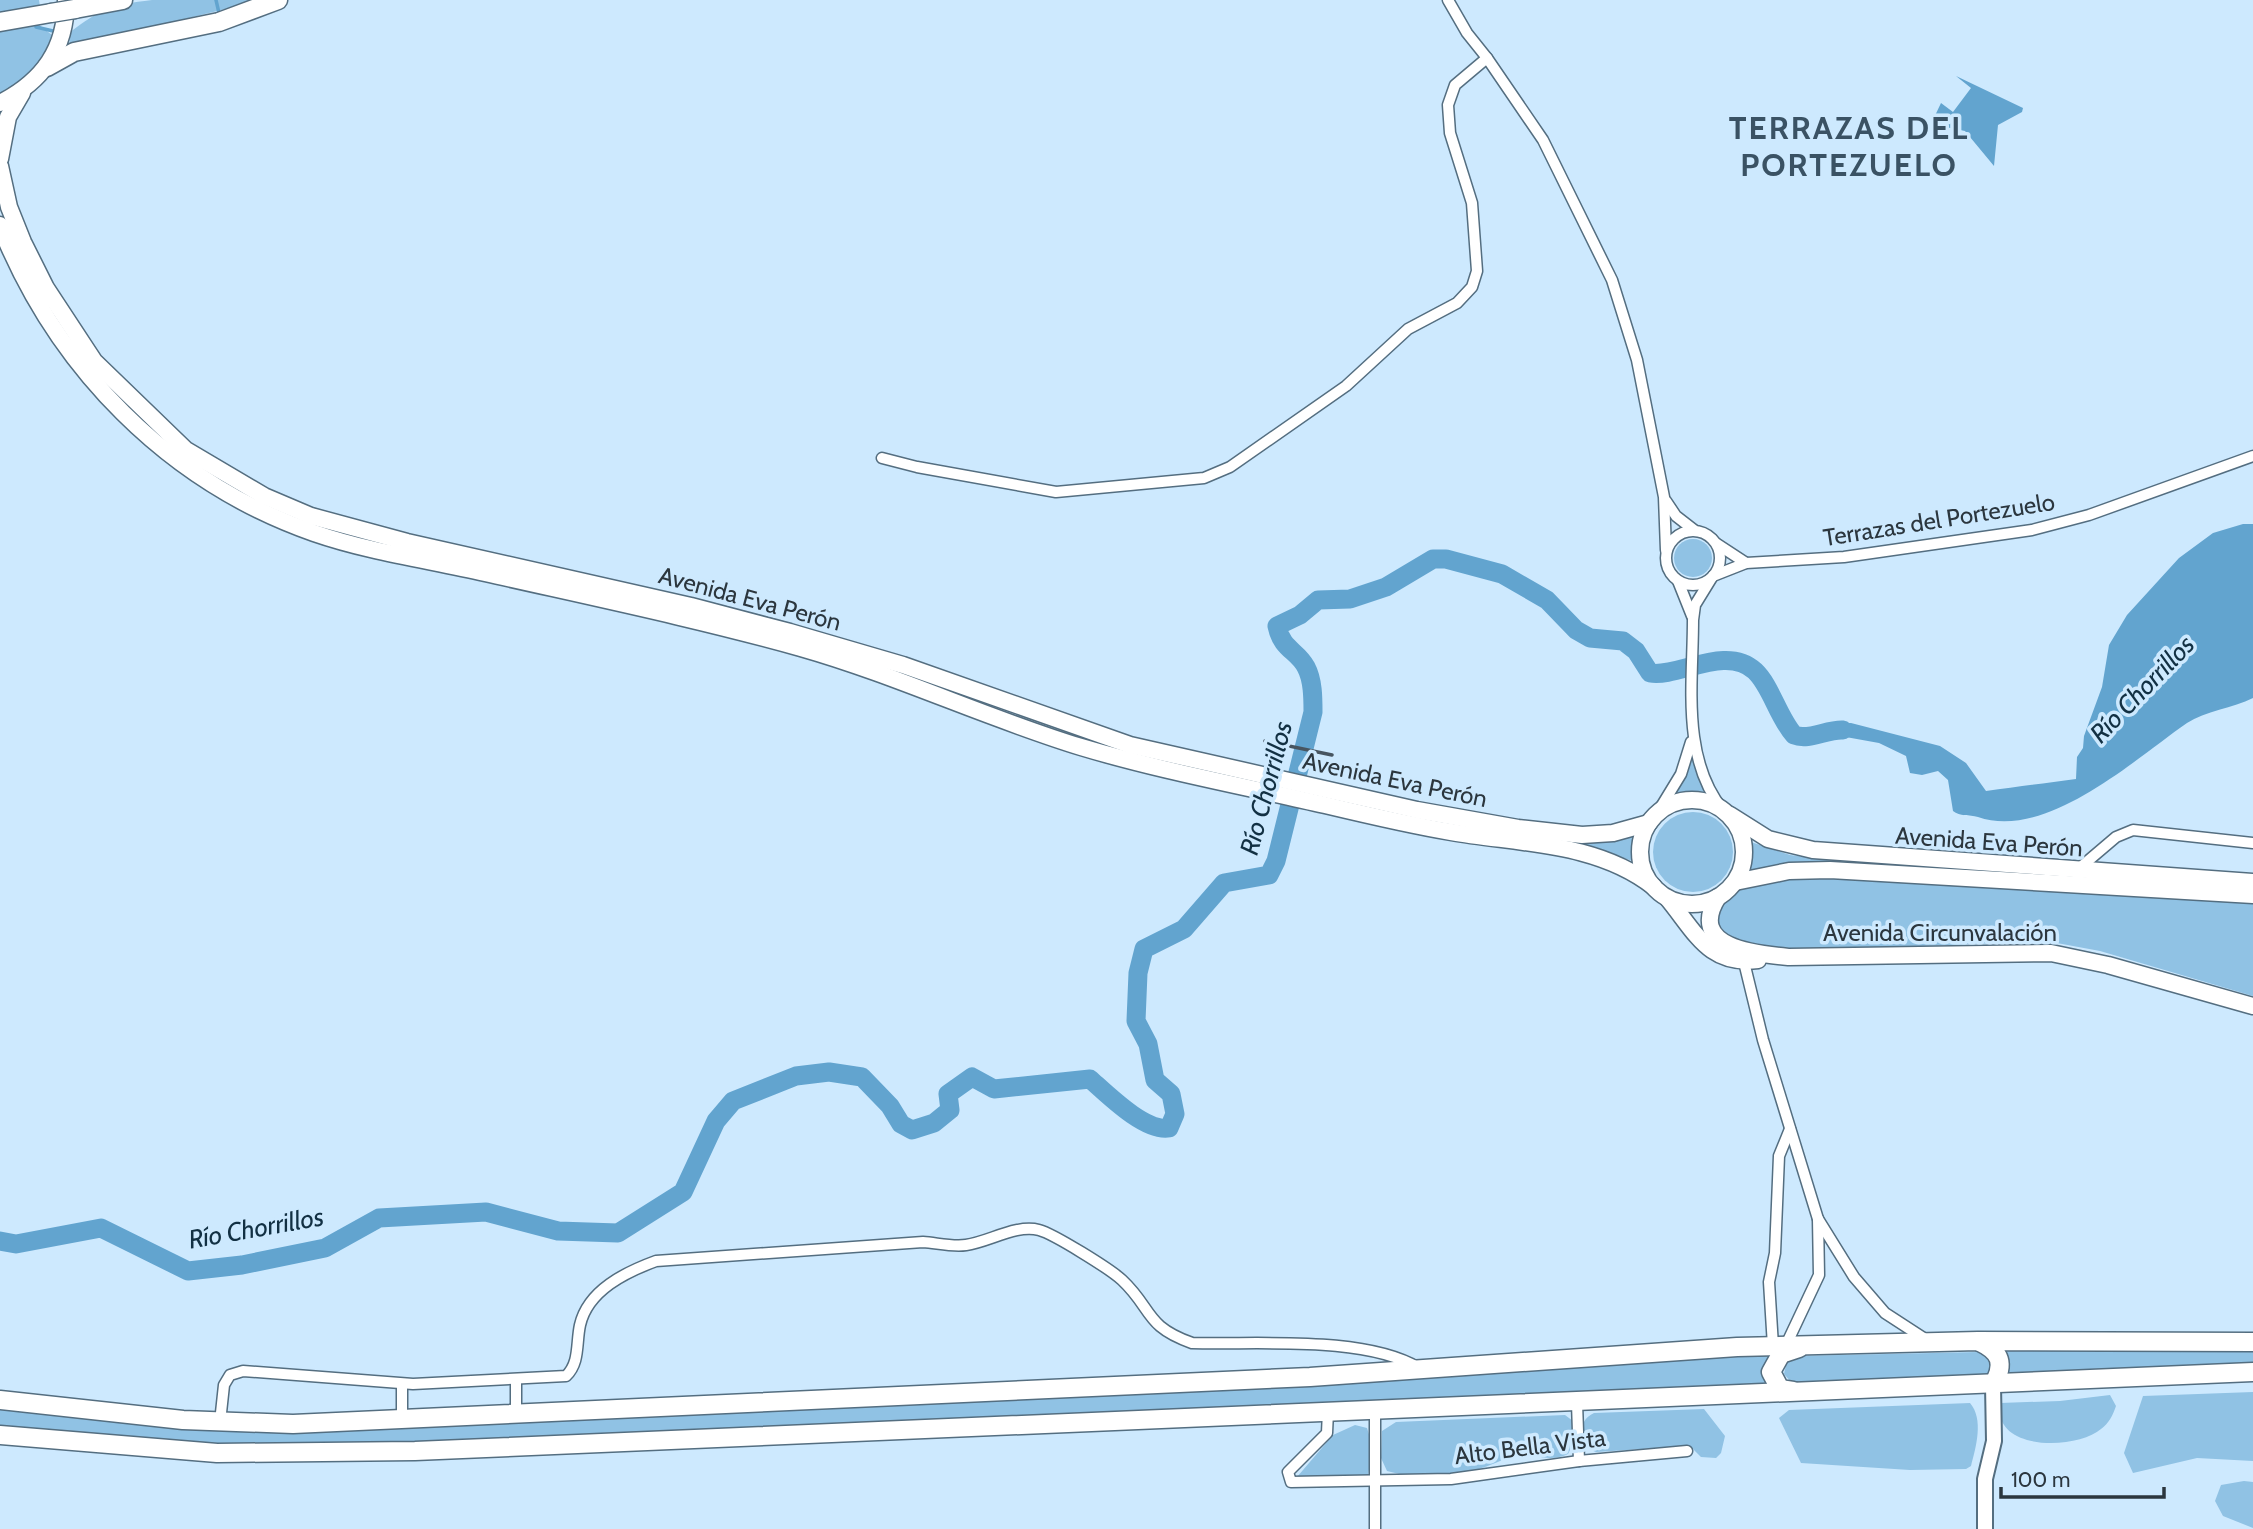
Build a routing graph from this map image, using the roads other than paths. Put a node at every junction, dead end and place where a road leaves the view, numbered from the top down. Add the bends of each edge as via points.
1 (123, 0) edge
2 (278, 0) edge
3 (1448, 0) edge
4 (70, 5) edge
5 (0, 22) edge
6 (1488, 58) junction
7 (47, 67) junction
8 (22, 92) junction
9 (0, 103) edge
10 (0, 159) edge
11 (0, 166) edge
12 (0, 225) edge
13 (2253, 456) edge
14 (882, 458) dead end
15 (1664, 497) junction
16 (1694, 530) junction
17 (1717, 544) junction
18 (1666, 550) junction
19 (1746, 563) junction
20 (1712, 578) junction
21 (1677, 580) junction
22 (1693, 620) junction
23 (1693, 724) junction
24 (1251, 780) junction
25 (1335, 799) junction
26 (1726, 813) junction
27 (1653, 819) junction
28 (2253, 843) edge
29 (2076, 871) junction
30 (1735, 882) junction
31 (2253, 882) edge
32 (1661, 892) junction
33 (2253, 895) edge
34 (1718, 897) junction
35 (1789, 957) junction
36 (1744, 962) junction
37 (2253, 1006) edge
38 (1790, 1128) junction
39 (1818, 1219) junction
40 (2253, 1334) edge
41 (1978, 1341) junction
42 (2125, 1341) junction
43 (1929, 1342) junction
44 (2253, 1342) edge
45 (1819, 1345) junction
46 (1779, 1346) junction
47 (1419, 1369) junction
48 (2253, 1372) edge
49 (2162, 1377) junction
50 (2253, 1379) edge
51 (516, 1380) junction
52 (402, 1384) junction
53 (1993, 1385) junction
54 (1809, 1393) junction
55 (0, 1400) edge
56 (1577, 1403) junction
57 (1375, 1409) junction
58 (1328, 1411) junction
59 (516, 1416) junction
60 (402, 1421) junction
61 (220, 1422) junction
62 (0, 1435) edge
63 (1687, 1451) dead end
64 (1579, 1461) junction
65 (1377, 1482) junction
66 (1375, 1529) edge
67 (1985, 1529) edge

1 - 4 highway
2 - 7 highway via 211,24 74,52
3 - 6 street
4 - 5 highway, bridge
4 - 7 main road
6 - 14 street via 1455,85 1448,105 1450,133 1472,203 1476,271 1472,287 1457,303 1408,329 1346,386 1230,467 1204,478 1056,492
6 - 15 street via 1543,140 1612,280 1634,348
7 - 8 main road
8 - 9 main road
8 - 10 main road via 8,117
11 - 24 main road, Avenida Eva Perón via 23,242 46,288 94,361 175,442 264,496 336,525 790,632 903,665 1090,733
12 - 24 main road, Avenida Eva Perón via 47,322 110,402 168,454 280,520 349,544 800,648 1138,763
13 - 19 street, Terrazas del Portezuelo via 2089,515 2032,530 1841,558
15 - 16 street via 1676,516
15 - 18 street
16 - 17 street
16 - 18 street via 1676,536
17 - 19 street
17 - 20 street via 1720,563
18 - 21 street via 1667,567
19 - 20 street, Terrazas del Portezuelo
20 - 21 street, Terrazas del Portezuelo via 1694,585
20 - 22 street via 1695,605
21 - 22 street
22 - 23 street
23 - 26 street via 1700,769 1708,790
23 - 27 street via 1681,774
24 - 25 main road, Avenida Eva Perón
25 - 27 main road, Avenida Eva Perón via 1564,834 1613,833
25 - 32 main road, Avenida Eva Perón via 1446,831 1591,854 1622,866
26 - 27 main road via 1689,800 1666,807
26 - 29 main road, Avenida Eva Perón via 1768,839 1813,850
26 - 30 main road via 1742,836 1745,852
27 - 32 main road via 1641,841 1641,861
28 - 29 street via 2133,830 2116,837
29 - 31 main road, Avenida Eva Perón
30 - 33 main road, Avenida Eva Perón via 1789,871 1830,870
30 - 34 main road
32 - 34 main road via 1688,904
32 - 36 main road, Avenida Circunvalación via 1716,955
34 - 35 main road, Avenida Circunvalación via 1710,917 1719,938 1746,953
35 - 36 main road, Avenida Circunvalación
35 - 37 main road, Avenida Circunvalación via 2051,953
36 - 38 street
38 - 39 street
38 - 46 street via 1779,1156 1775,1252 1769,1282
39 - 43 street via 1854,1277 1885,1313
39 - 46 street via 1819,1275
40 - 42 highway
41 - 42 highway
41 - 43 highway
41 - 53 highway via 1995,1349 2000,1357 2000,1373
42 - 44 highway
43 - 45 highway
45 - 46 highway
45 - 54 highway via 1781,1354 1771,1372 1780,1390
46 - 47 highway
47 - 51 street via 1399,1356 1361,1347 1192,1343 1172,1336 1152,1322 1123,1281 1040,1230 1023,1229 963,1245 923,1242 656,1261 631,1270 588,1306 580,1323 574,1369 566,1376
47 - 59 highway
48 - 49 highway
49 - 50 highway
49 - 53 highway
51 - 52 street
51 - 59 street
52 - 60 street
52 - 61 street via 243,1371 230,1375 223,1385
53 - 54 highway
53 - 67 street via 1994,1441 1985,1479
54 - 56 highway
55 - 61 highway
56 - 57 highway
56 - 64 street
57 - 58 highway
57 - 65 street
58 - 62 highway via 302,1454 148,1449
58 - 65 street, Alto Bella Vista via 1327,1433 1288,1472 1291,1482
59 - 60 highway
60 - 61 highway
63 - 64 street, Alto Bella Vista
64 - 65 street, Alto Bella Vista via 1451,1479
65 - 66 street

